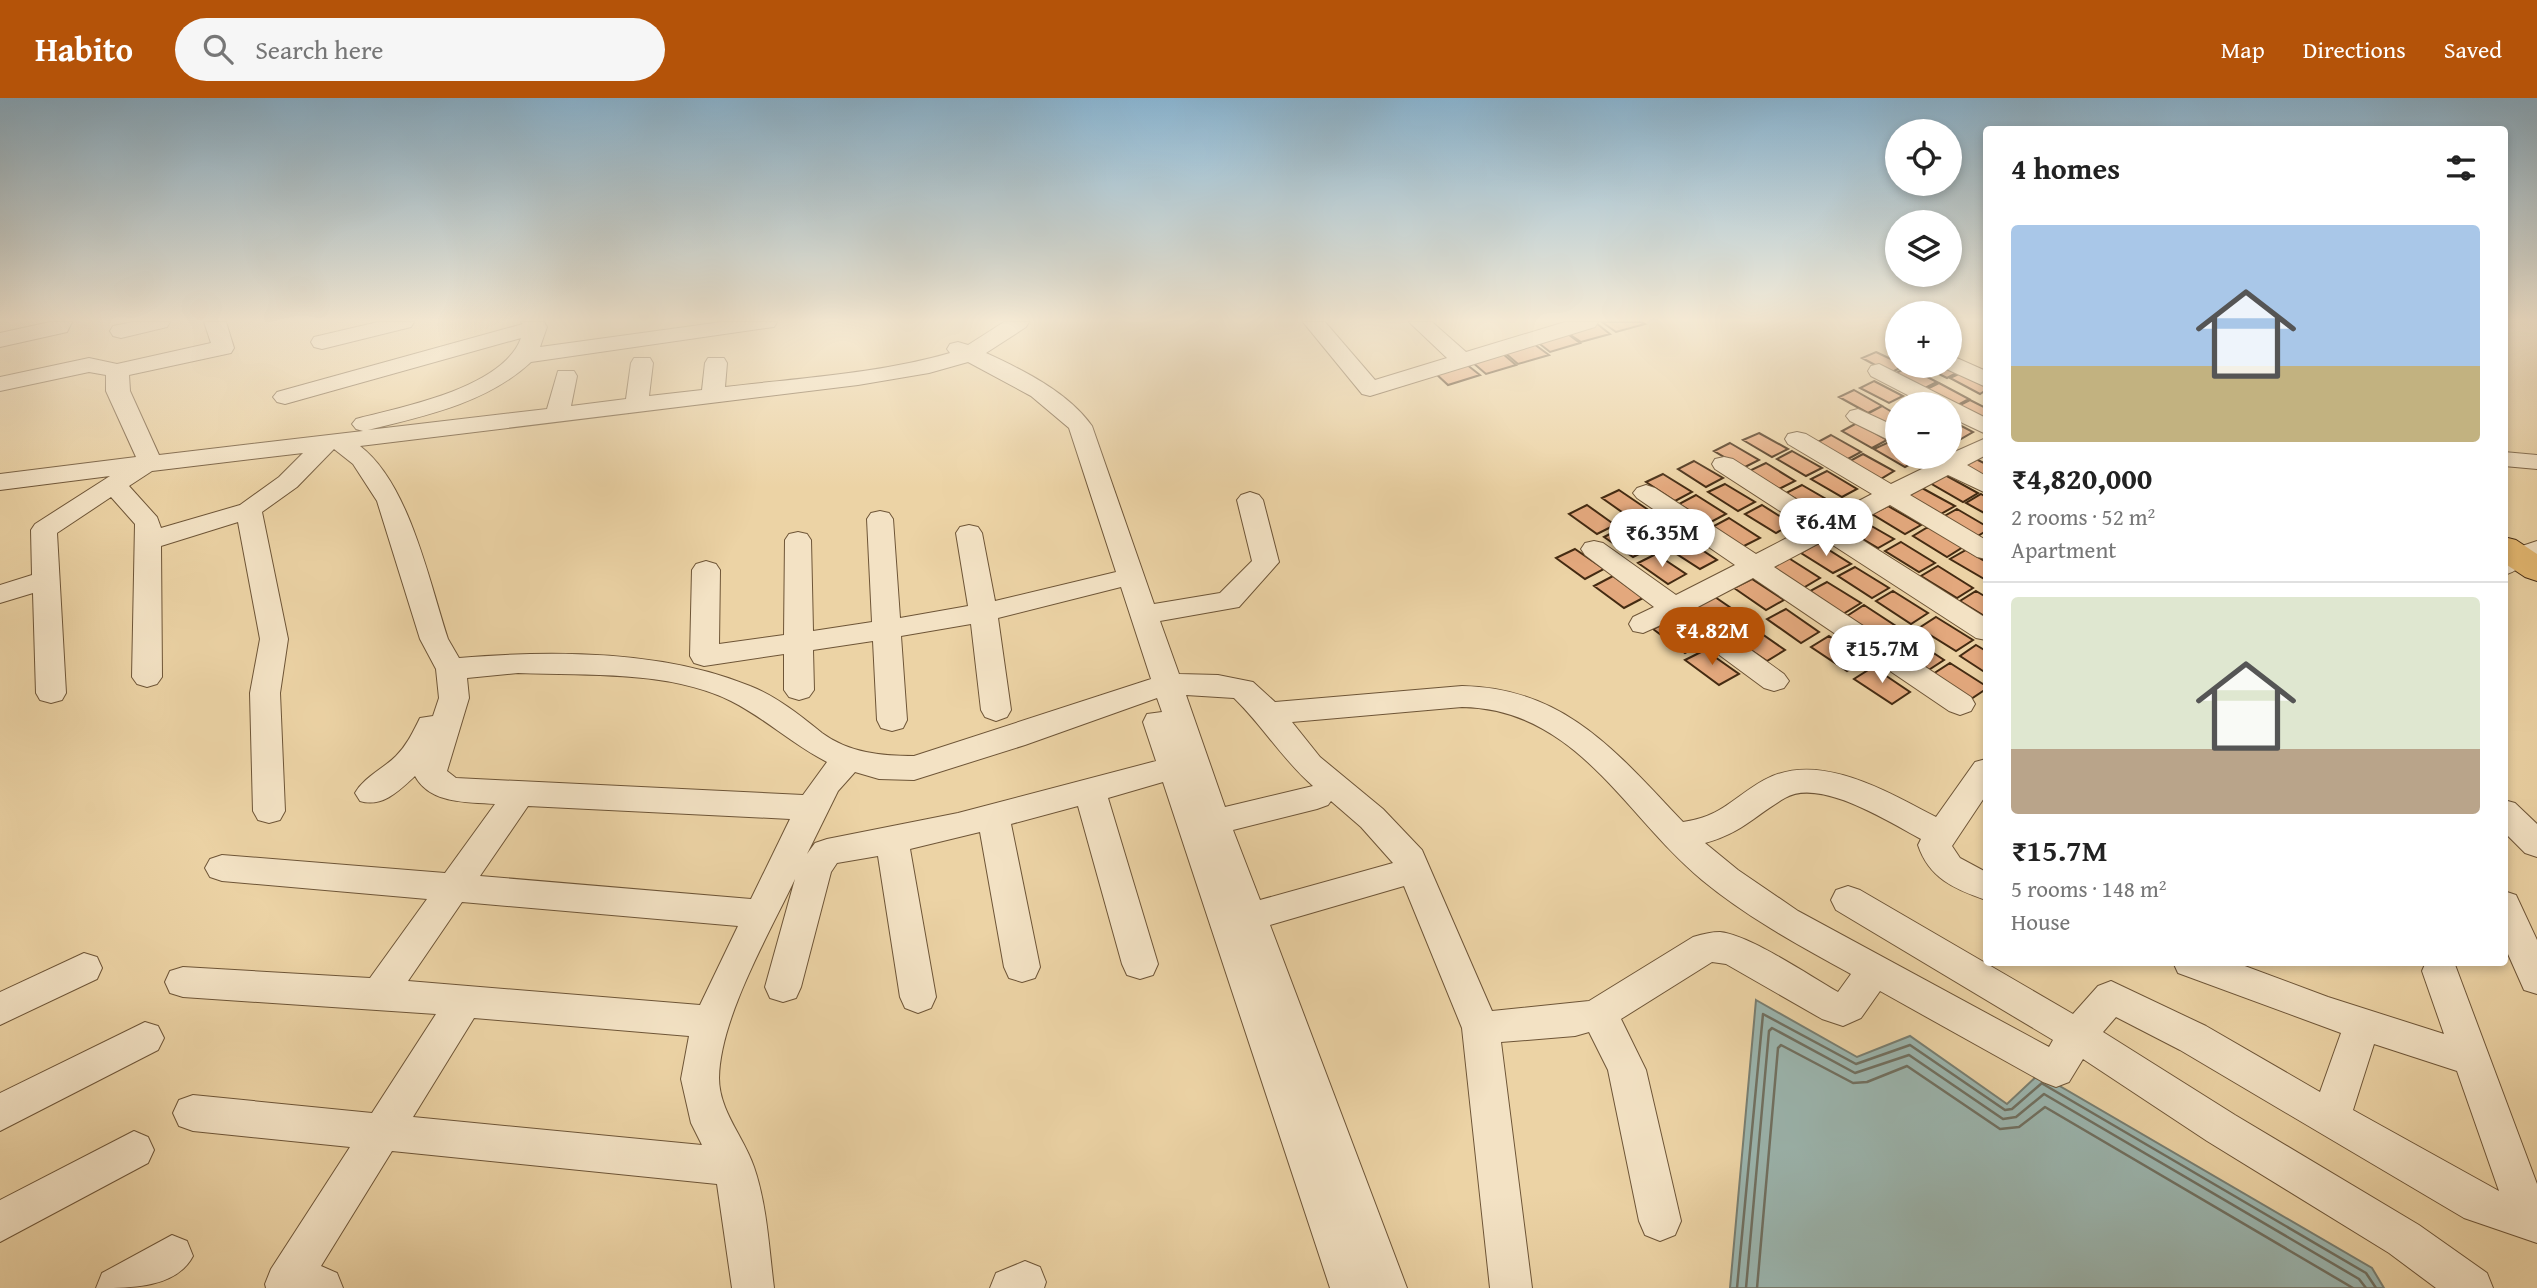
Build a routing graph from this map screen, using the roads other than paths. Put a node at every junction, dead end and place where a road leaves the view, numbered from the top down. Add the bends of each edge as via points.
1 (30, 378) edge
2 (117, 378) edge
3 (352, 378) edge
4 (499, 378) edge
5 (566, 378) edge
6 (640, 378) edge
7 (714, 378) edge
8 (803, 378) edge
9 (860, 378) edge
10 (994, 378) edge
11 (1008, 378) edge
12 (1360, 378) edge
13 (1407, 378) edge
14 (1891, 378) edge
15 (0, 384) edge
16 (713, 389) junction
17 (1919, 392) edge
18 (285, 397) dead end
19 (638, 398) junction
20 (558, 411) junction
21 (1962, 414) edge
22 (1858, 416) dead end
23 (1983, 425) edge
24 (1885, 431) edge
25 (331, 439) junction
26 (1797, 439) dead end
27 (1983, 446) edge
28 (1962, 454) edge
29 (2508, 459) edge
30 (146, 461) junction
31 (2537, 462) edge
32 (1724, 464) dead end
33 (1929, 469) edge
34 (1955, 469) edge
35 (0, 475) edge
36 (0, 482) edge
37 (1983, 484) edge
38 (114, 485) junction
39 (1646, 493) dead end
40 (1892, 495) junction
41 (1250, 500) dead end
42 (249, 510) junction
43 (880, 519) dead end
44 (1825, 529) junction
45 (2508, 530) edge
46 (968, 533) dead end
47 (798, 540) dead end
48 (148, 541) junction
49 (1594, 549) dead end
50 (1983, 549) edge
51 (2523, 556) edge
52 (1752, 565) junction
53 (706, 570) dead end
54 (46, 580) junction
55 (1113, 580) junction
56 (0, 594) edge
57 (1673, 609) junction
58 (983, 611) junction
59 (1144, 615) junction
60 (1643, 624) dead end
61 (888, 628) junction
62 (1983, 629) edge
63 (798, 641) junction
64 (451, 669) junction
65 (147, 677) dead end
66 (1774, 681) dead end
67 (1157, 686) junction
68 (799, 690) dead end
69 (51, 693) dead end
70 (1960, 704) dead end
71 (996, 710) dead end
72 (1268, 713) junction
73 (892, 720) dead end
74 (848, 759) junction
75 (1173, 768) junction
76 (1983, 774) edge
77 (1090, 791) junction
78 (371, 793) dead end
79 (520, 793) junction
80 (1317, 797) dead end
81 (812, 808) junction
82 (269, 811) dead end
83 (2508, 816) edge
84 (994, 818) junction
85 (1214, 822) junction
86 (1676, 835) junction
87 (1942, 835) junction
88 (892, 841) junction
89 (2537, 844) edge
90 (222, 868) dead end
91 (1415, 870) junction
92 (1983, 885) edge
93 (453, 887) junction
94 (1848, 900) dead end
95 (761, 914) junction
96 (2508, 914) edge
97 (1247, 918) junction
98 (1140, 964) dead end
99 (2213, 966) edge
100 (1022, 967) dead end
101 (84, 968) dead end
102 (1875, 970) junction
103 (2440, 971) dead end
104 (2267, 976) edge
105 (2537, 979) edge
106 (183, 982) dead end
107 (783, 987) dead end
108 (379, 994) junction
109 (918, 997) dead end
110 (463, 1003) junction
111 (0, 1009) edge
112 (1598, 1014) junction
113 (710, 1022) junction
114 (2362, 1024) junction
115 (1481, 1028) junction
116 (2077, 1035) junction
117 (145, 1038) dead end
118 (2470, 1059) junction
119 (0, 1112) edge
120 (193, 1113) dead end
121 (2331, 1118) junction
122 (381, 1132) junction
123 (134, 1150) dead end
124 (734, 1167) junction
125 (1661, 1221) dead end
126 (0, 1222) edge
127 (2533, 1222) edge
128 (172, 1256) dead end
129 (117, 1288) edge
130 (322, 1288) edge
131 (753, 1288) edge
132 (1351, 1288) edge
133 (1386, 1288) edge
134 (1511, 1288) edge
135 (2472, 1288) edge

1 - 15 street
2 - 30 street via 118,391
3 - 18 street
4 - 25 street via 476,390
5 - 20 street
6 - 19 street
7 - 16 street
8 - 16 street
9 - 20 street
10 - 55 street via 1052,414 1065,431
11 - 59 street via 1041,393 1080,426
12 - 13 street via 1370,389
14 - 17 street
16 - 19 street
19 - 20 street
20 - 25 street
21 - 23 street
22 - 24 street
25 - 30 street
25 - 30 street via 290,448
25 - 42 street via 288,482
25 - 64 street via 362,458 390,501 435,639
26 - 40 street
27 - 28 street
29 - 31 street
30 - 35 street
30 - 36 street
30 - 38 street
32 - 44 street
33 - 40 street
34 - 37 street
38 - 48 street via 148,523
38 - 54 street via 44,530
39 - 52 street
40 - 44 street
40 - 50 street
41 - 59 street via 1266,562 1230,601
42 - 48 street
42 - 82 street via 274,639 265,693
43 - 61 street
44 - 52 street
44 - 62 street
45 - 51 main road
46 - 58 street
47 - 63 street
48 - 65 street
49 - 57 street
52 - 57 street
52 - 70 street
53 - 63 street via 704,656
54 - 56 street
54 - 69 street
55 - 58 street via 1062,596
55 - 67 street
57 - 60 street
57 - 66 street
58 - 61 street
58 - 71 street
59 - 67 street
61 - 63 street
61 - 73 street
63 - 68 street
64 - 74 street via 517,663 638,669 692,677 742,694
64 - 78 street via 412,762
64 - 79 street via 454,698 430,775 457,790
67 - 72 street via 1243,689
67 - 74 street via 914,768 879,767
67 - 75 street
67 - 85 street
72 - 86 street via 1458,695 1531,707 1585,739
72 - 91 street via 1309,765 1372,818
74 - 81 street
75 - 77 street
75 - 132 street
76 - 87 street
77 - 84 street
77 - 98 street
79 - 81 street
79 - 93 street
80 - 85 street
81 - 95 street
83 - 89 street
84 - 88 street
84 - 100 street
85 - 97 street
86 - 87 street via 1725,824 1782,784 1808,779 1834,784
86 - 102 street via 1755,900
87 - 92 street via 1935,845 1944,865
88 - 107 street via 827,852 815,868
88 - 109 street
90 - 93 street
91 - 97 street
91 - 115 street
93 - 95 street
93 - 108 street
94 - 116 street
95 - 113 street
96 - 105 street
97 - 133 street
99 - 104 street
101 - 111 street
102 - 112 street via 1843,1010 1740,954 1706,947
102 - 116 street via 2056,1070
103 - 118 street
104 - 114 street
106 - 108 street
108 - 110 street
110 - 113 street
110 - 122 street
112 - 115 street
112 - 125 street via 1627,1070
113 - 124 street via 700,1079 711,1123
114 - 118 street
114 - 121 street
115 - 134 street
116 - 121 street via 2111,997 2193,1038
116 - 135 street via 2404,1239
117 - 119 street
118 - 127 street
120 - 122 street
121 - 127 street via 2479,1205
122 - 124 street
122 - 130 street via 286,1283
123 - 126 street
124 - 131 street
128 - 129 street

